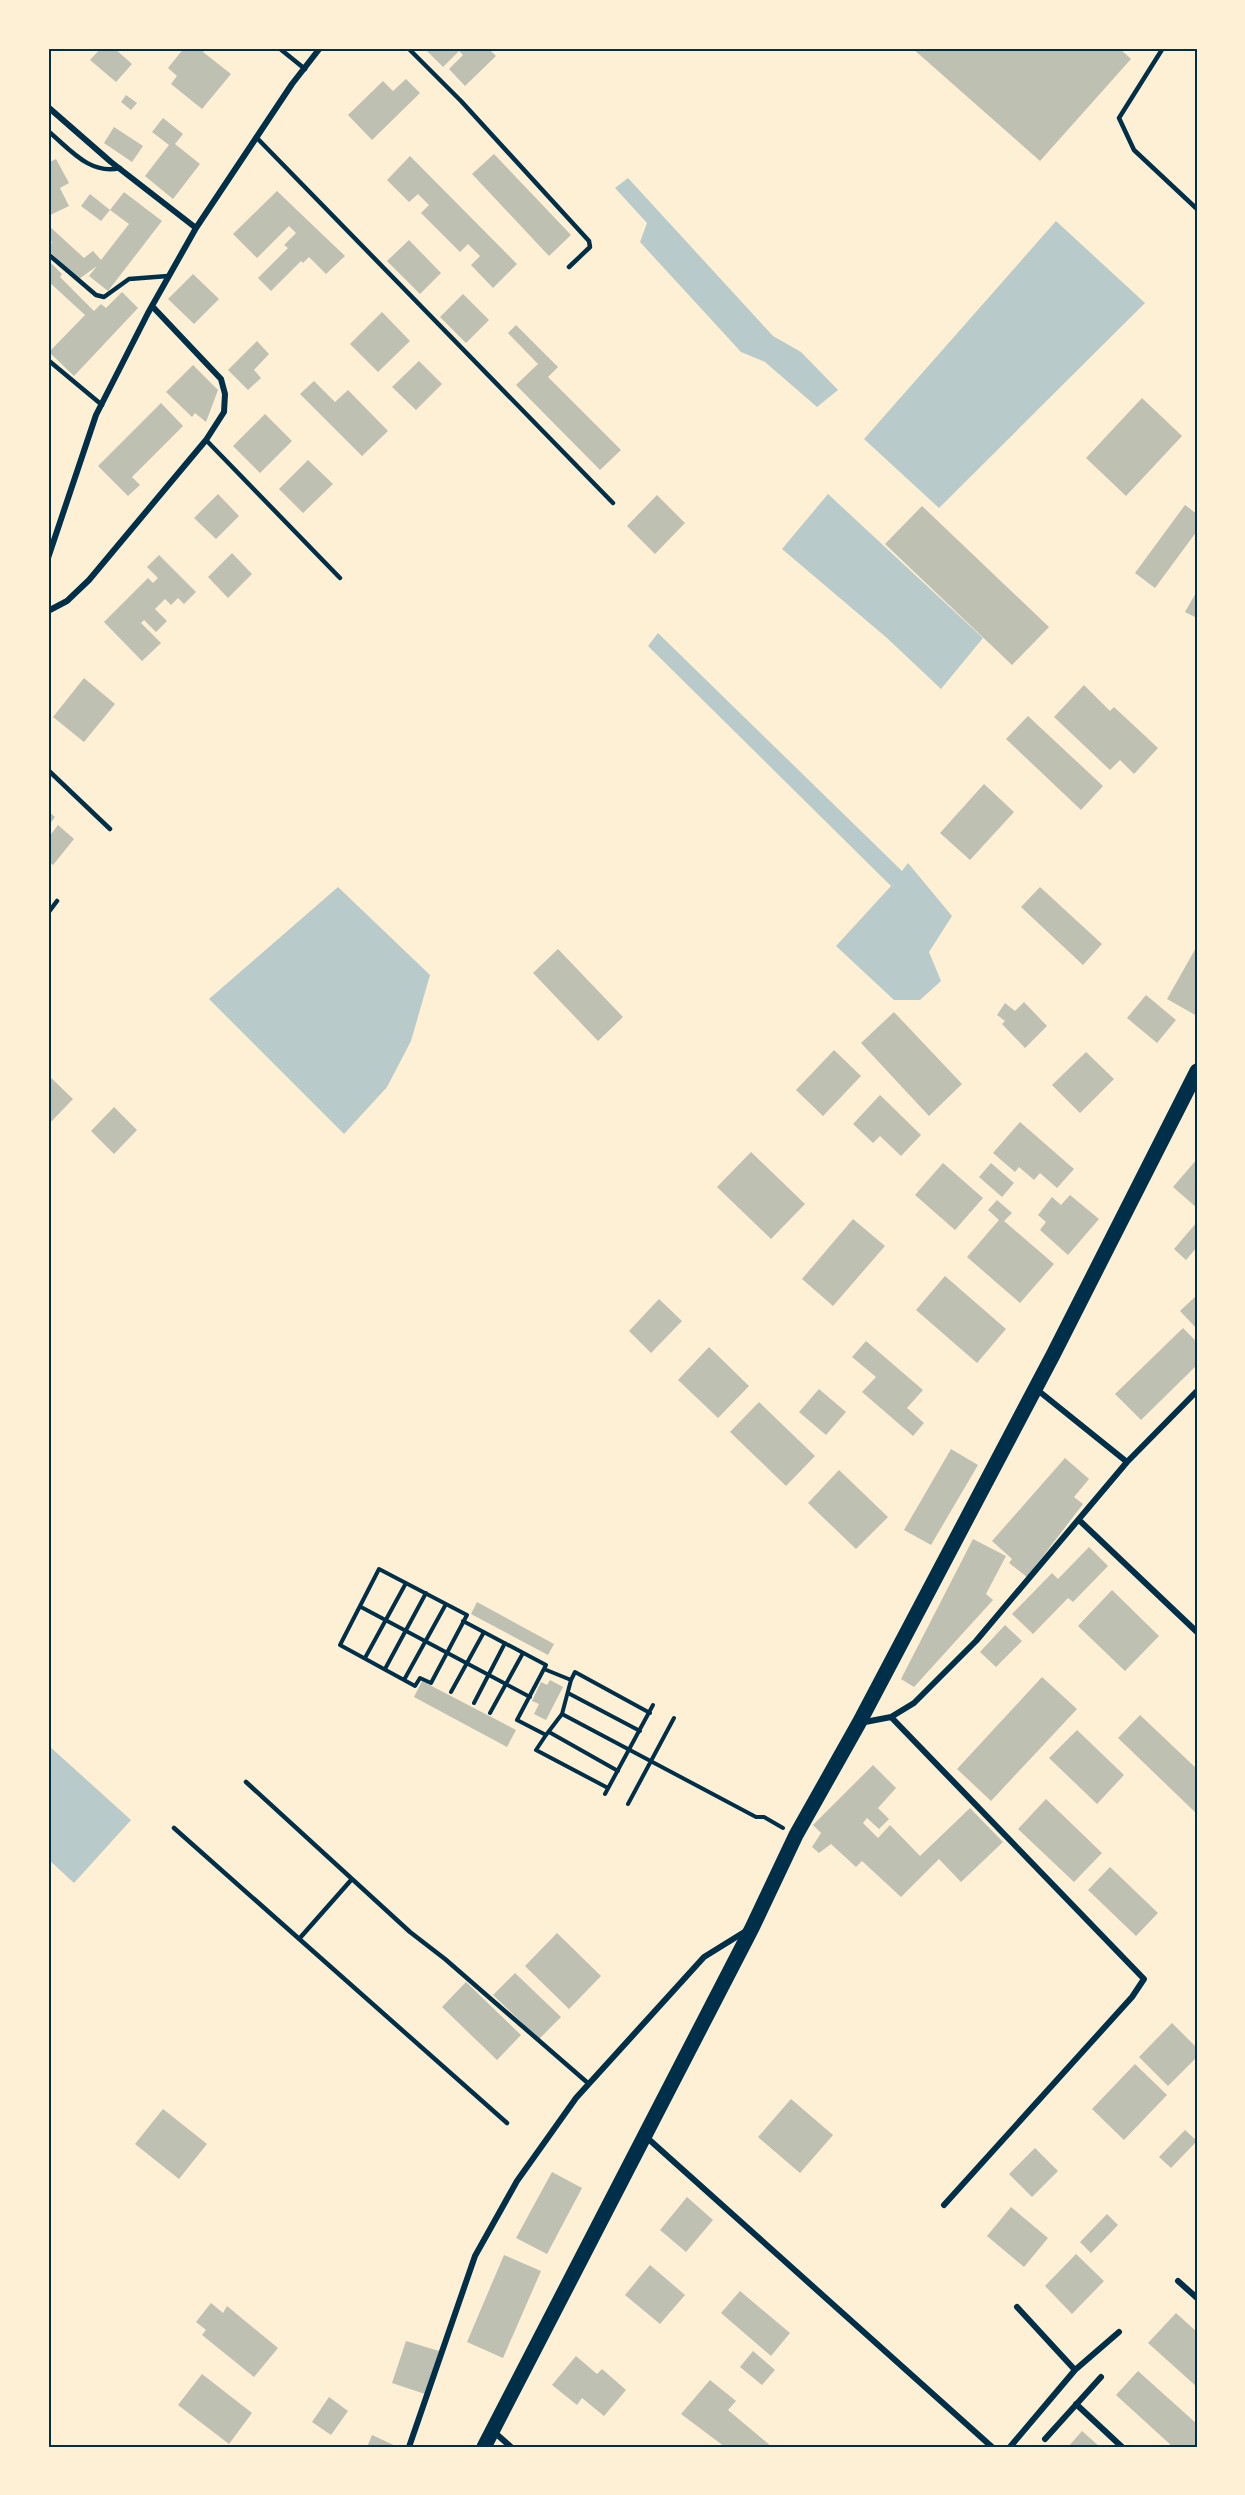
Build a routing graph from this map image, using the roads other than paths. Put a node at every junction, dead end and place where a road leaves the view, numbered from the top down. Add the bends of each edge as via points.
1 (279, 48) edge
2 (321, 48) edge
3 (408, 48) edge
4 (1163, 48) edge
5 (304, 69) junction
6 (48, 107) edge
7 (48, 131) edge
8 (256, 137) junction
9 (120, 168) junction
10 (1197, 209) edge
11 (196, 228) junction
12 (48, 254) edge
13 (569, 267) dead end
14 (168, 276) junction
15 (152, 306) junction
16 (48, 360) edge
17 (102, 405) junction
18 (206, 440) junction
19 (613, 503) dead end
20 (48, 558) edge
21 (340, 578) dead end
22 (48, 611) edge
23 (48, 770) edge
24 (110, 829) dead end
25 (57, 901) dead end
26 (48, 913) edge
27 (1197, 1071) edge
28 (1035, 1388) junction
29 (1197, 1391) edge
30 (1127, 1462) junction
31 (1079, 1520) junction
32 (1197, 1632) edge
33 (891, 1717) junction
34 (859, 1723) junction
35 (246, 1782) dead end
36 (174, 1828) dead end
37 (352, 1879) junction
38 (752, 1928) junction
39 (299, 1939) junction
40 (589, 2084) junction
41 (507, 2123) dead end
42 (644, 2135) junction
43 (944, 2205) dead end
44 (1178, 2281) dead end
45 (1197, 2298) edge
46 (1017, 2307) dead end
47 (1119, 2332) dead end
48 (1075, 2370) junction
49 (1101, 2378) dead end
50 (1076, 2404) junction
51 (492, 2430) junction
52 (1045, 2439) dead end
53 (410, 2447) edge
54 (484, 2447) edge
55 (511, 2447) edge
56 (993, 2447) edge
57 (1010, 2447) edge
58 (1122, 2447) edge

1 - 5 lane
2 - 5 street
3 - 13 lane via 589,241 590,247
4 - 10 lane via 1119,118 1134,150
5 - 8 street
6 - 9 street
7 - 9 lane via 89,166 108,171
8 - 11 street
8 - 19 lane
9 - 11 street
11 - 14 street
12 - 14 lane via 96,295 104,297 129,279
14 - 15 street
15 - 17 street
15 - 18 street via 221,379 224,411
16 - 17 lane
17 - 20 street
18 - 21 lane
18 - 22 street via 89,580 67,601
23 - 24 lane
25 - 26 lane
27 - 28 main road
28 - 30 street
28 - 34 main road
29 - 30 street
30 - 31 street
31 - 32 street
31 - 33 street via 976,1641 914,1703
33 - 34 street
33 - 43 street via 1144,1979
34 - 38 main road via 796,1835
35 - 37 lane
36 - 39 lane
37 - 39 lane
37 - 40 lane
38 - 40 street via 704,1957
38 - 42 main road
39 - 41 lane
40 - 53 street via 517,2181 475,2256
42 - 51 main road
42 - 56 street
44 - 45 street
46 - 48 street
47 - 48 street
48 - 57 street
49 - 50 street
50 - 52 street
50 - 58 street
51 - 54 main road
51 - 55 street

